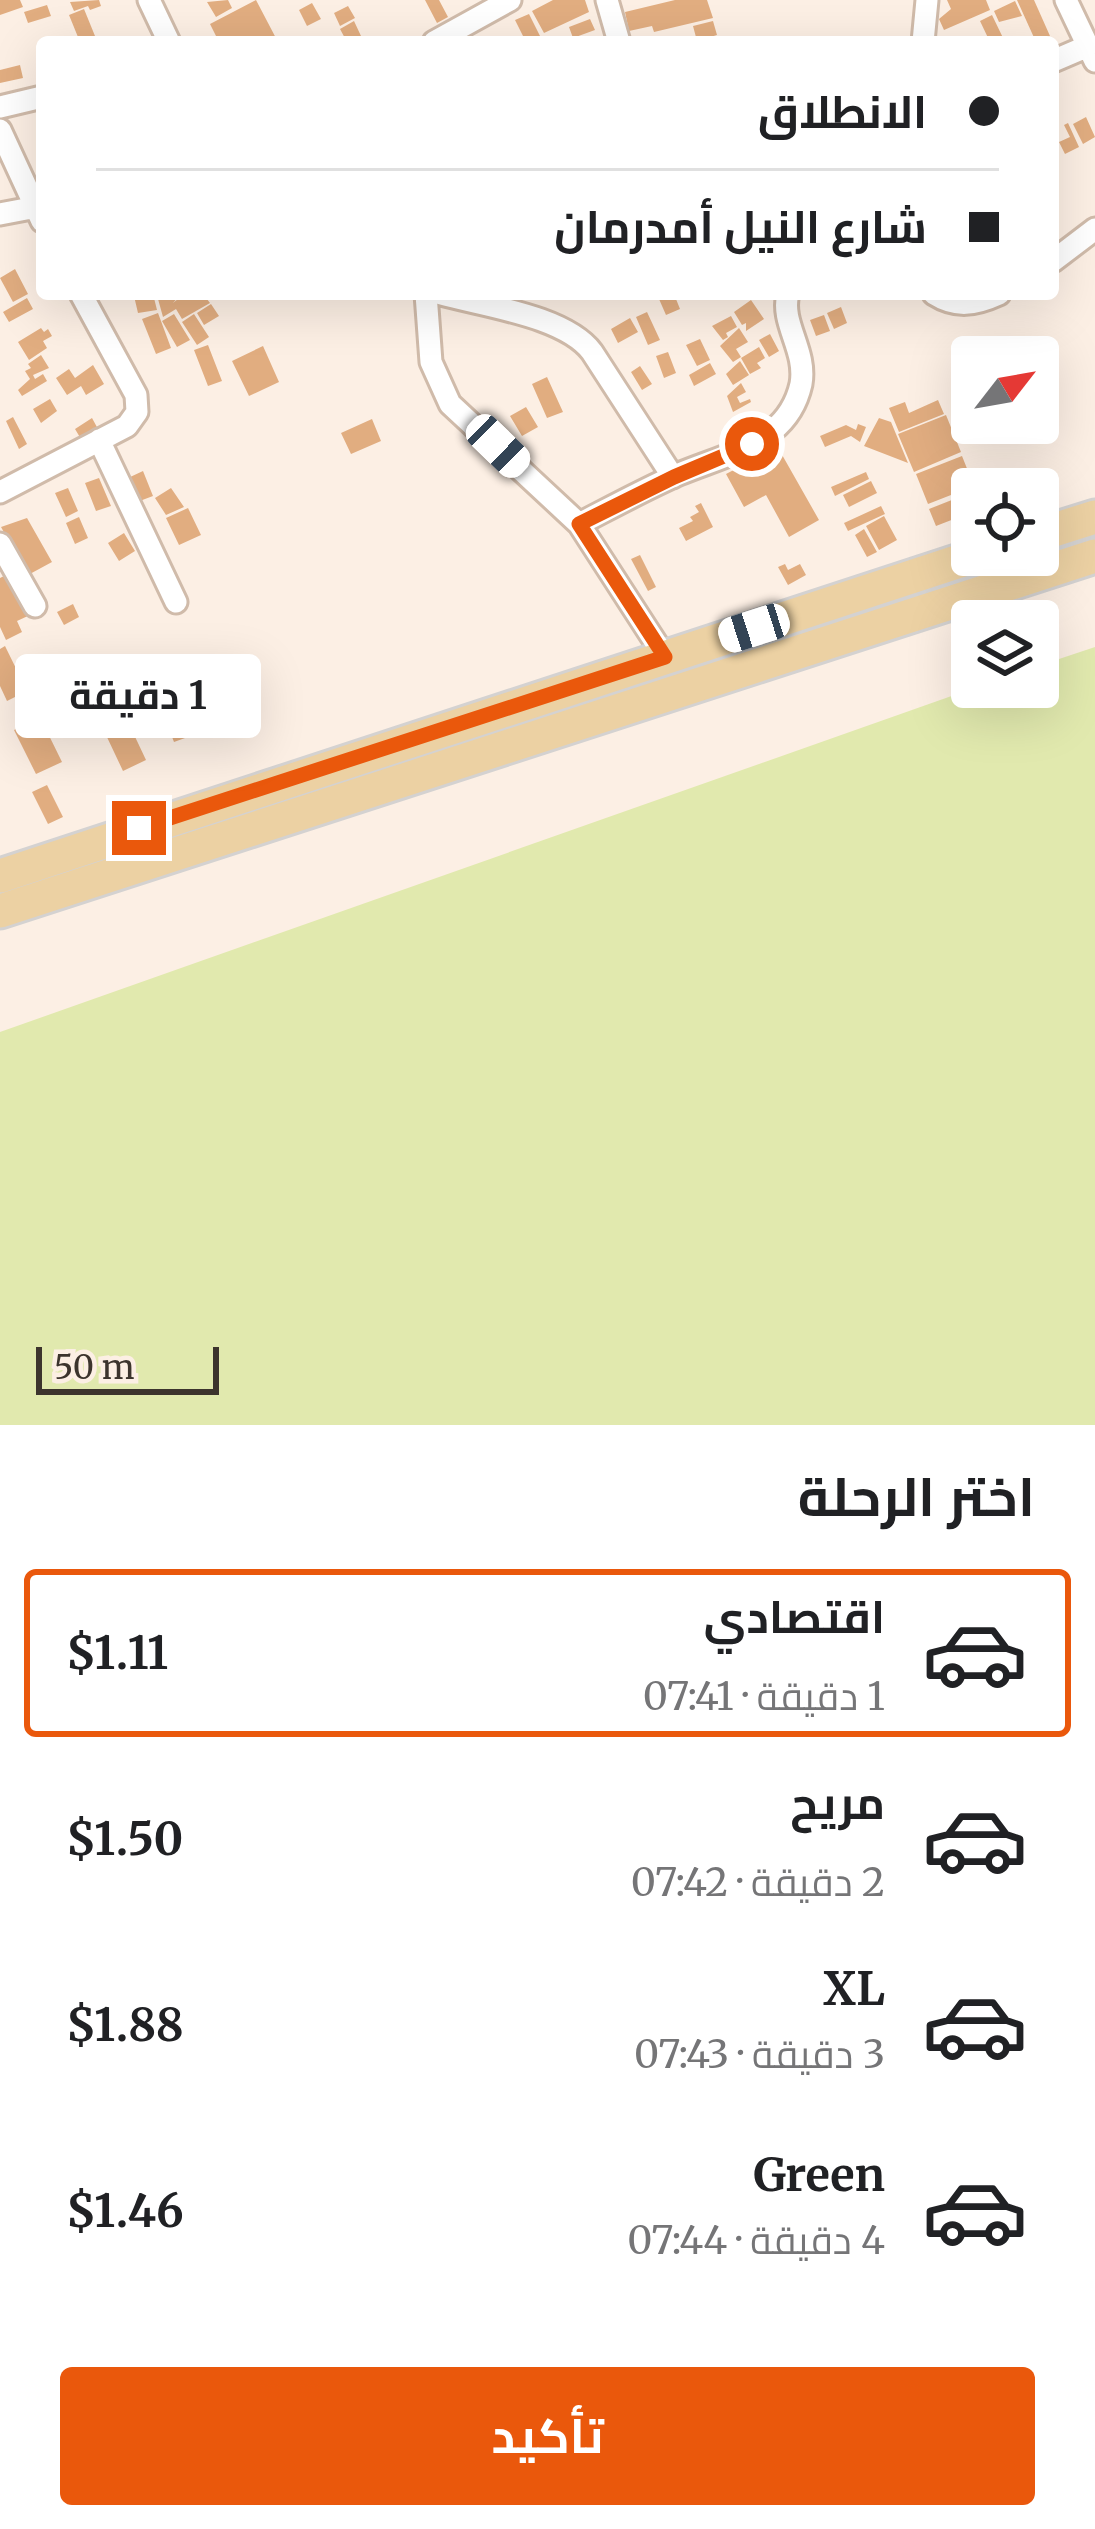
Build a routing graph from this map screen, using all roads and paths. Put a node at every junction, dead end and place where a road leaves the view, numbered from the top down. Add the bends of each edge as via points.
1 (148, 0) edge
2 (510, 0) edge
3 (607, 0) edge
4 (927, 0) edge
5 (1066, 0) edge
6 (167, 36) edge
7 (445, 36) edge
8 (618, 36) edge
9 (923, 36) edge
10 (1092, 54) edge
11 (1059, 60) edge
12 (36, 98) edge
13 (0, 107) edge
14 (0, 130) edge
15 (36, 205) edge
16 (36, 211) edge
17 (0, 214) edge
18 (1095, 229) edge
19 (1059, 256) edge
20 (84, 300) edge
21 (426, 300) edge
22 (463, 300) edge
23 (787, 300) edge
24 (948, 300) edge
25 (985, 300) edge
26 (99, 440) junction
27 (674, 477) junction
28 (0, 492) edge
29 (1095, 517) edge
30 (579, 524) junction
31 (1059, 529) edge
32 (0, 544) edge
33 (1095, 556) edge
34 (951, 564) edge
35 (176, 602) dead end
36 (35, 606) dead end
37 (665, 657) junction
38 (0, 876) edge
39 (0, 911) edge

1 - 6 street
2 - 7 street
3 - 8 street
4 - 9 street
5 - 10 street
10 - 11 street
12 - 13 street
14 - 15 street
16 - 17 street
18 - 19 street
20 - 26 street via 138,404 127,426
21 - 30 street via 430,362 449,404
22 - 27 street via 576,335
23 - 27 street via 803,372 788,416 752,444
24 - 25 street
26 - 28 street
26 - 35 street
27 - 30 street
29 - 31 main road
30 - 37 street
32 - 36 street
33 - 39 main road
34 - 37 main road
37 - 38 main road

